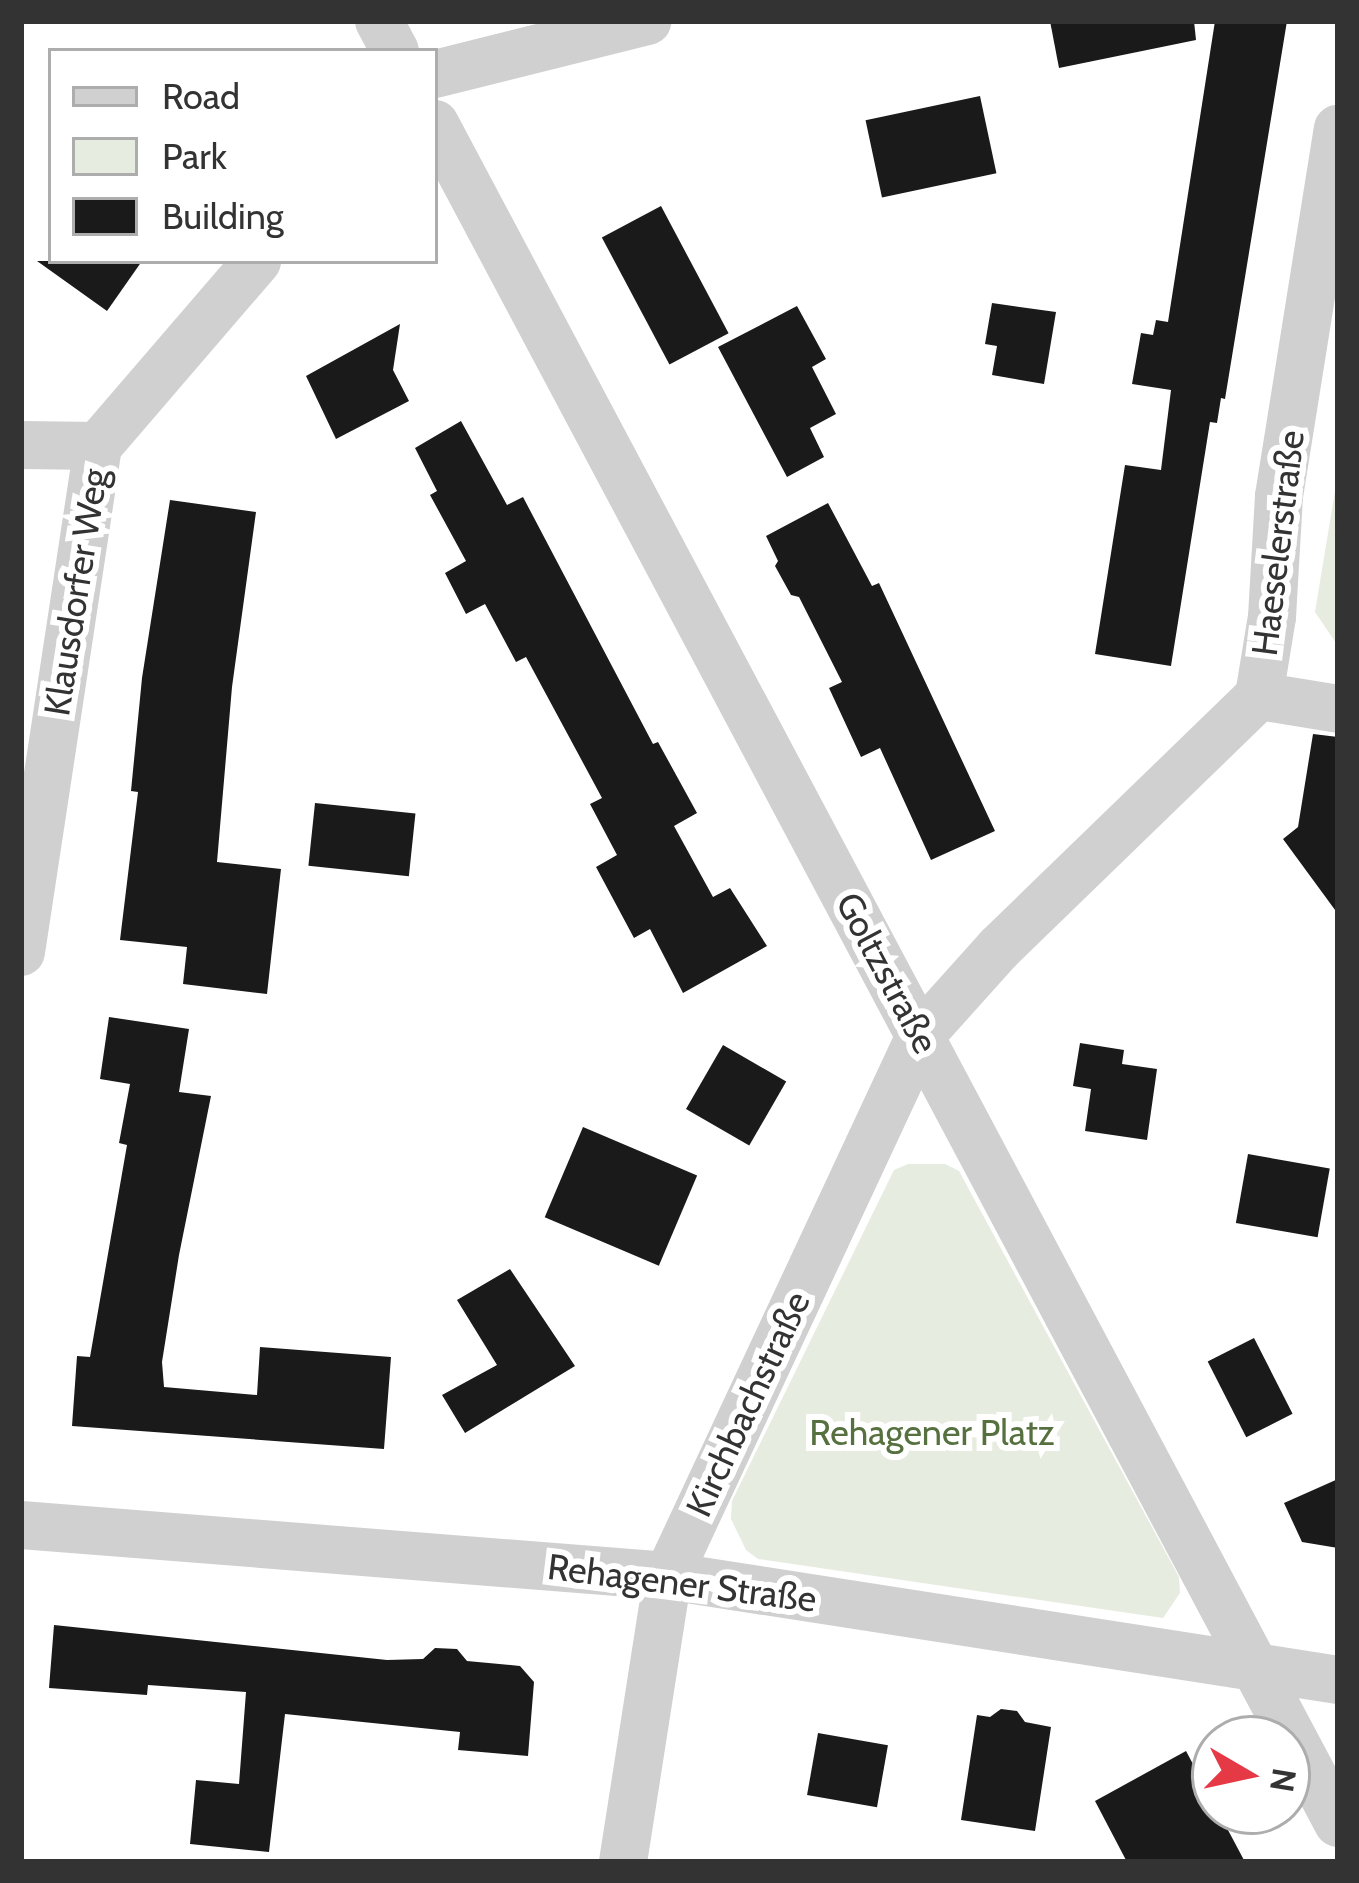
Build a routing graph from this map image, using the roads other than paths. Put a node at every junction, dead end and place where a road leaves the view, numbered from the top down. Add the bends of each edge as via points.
1 (379, 21) edge
2 (648, 21) edge
3 (393, 48) edge
4 (438, 73) edge
5 (1338, 129) edge
6 (438, 130) edge
7 (254, 264) edge
8 (21, 446) edge
9 (98, 446) junction
10 (1259, 696) junction
11 (1338, 709) edge
12 (21, 952) edge
13 (920, 1036) junction
14 (21, 1525) edge
15 (668, 1576) junction
16 (1254, 1666) junction
17 (1338, 1680) edge
18 (1338, 1822) edge
19 (623, 1862) edge

1 - 3 street
2 - 4 street
5 - 10 street, Haeselerstraße via 1280,496
6 - 13 street, Goltzstraße
7 - 9 street
8 - 9 street
9 - 12 street, Klausdorfer Weg
10 - 11 street
10 - 13 street, Haeselerstraße via 999,948
13 - 15 street, Kirchbachstraße
13 - 16 street, Goltzstraße
14 - 15 street, Rehagener Straße
15 - 16 street, Rehagener Straße
15 - 19 street, Kirchbachstraße
16 - 17 street, Rehagener Straße
16 - 18 street, Goltzstraße

